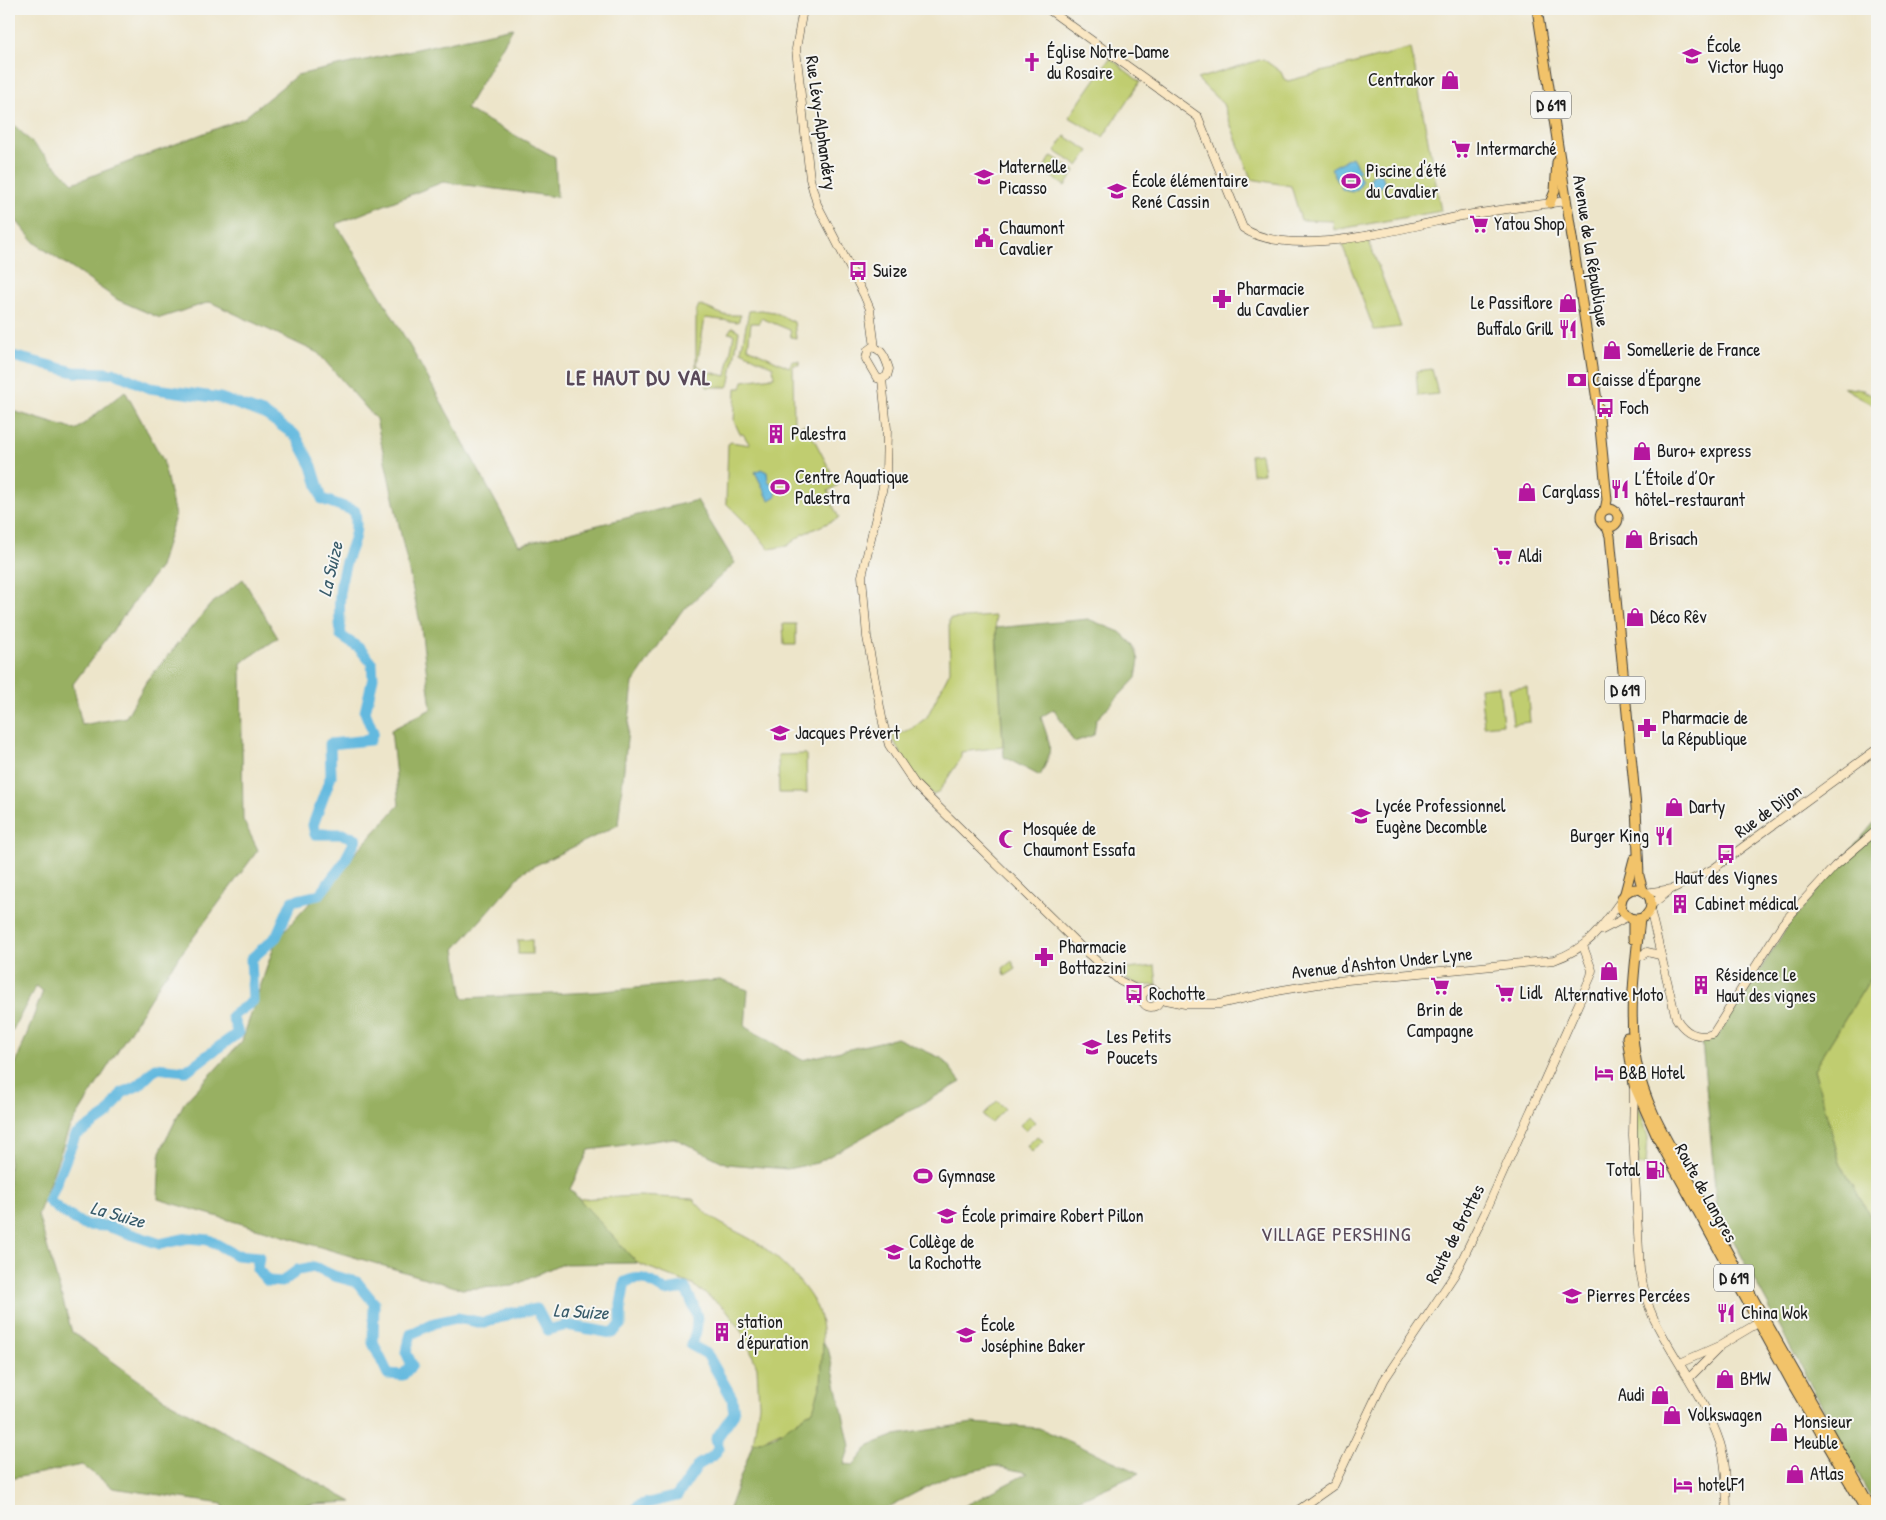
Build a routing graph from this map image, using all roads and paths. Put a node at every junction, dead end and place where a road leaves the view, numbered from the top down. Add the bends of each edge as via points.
1 (803, 9) edge
2 (1048, 9) edge
3 (1537, 9) edge
4 (1559, 154) junction
5 (1566, 201) junction
6 (1550, 203) junction
7 (875, 348) junction
8 (882, 379) junction
9 (1608, 510) junction
10 (1610, 530) junction
11 (1877, 749) edge
12 (1877, 830) edge
13 (1637, 845) junction
14 (1672, 889) junction
15 (1644, 892) junction
16 (1625, 893) junction
17 (1620, 902) junction
18 (1651, 907) junction
19 (1636, 918) junction
20 (1654, 926) junction
21 (1600, 931) junction
22 (1582, 946) junction
23 (1660, 954) junction
24 (1636, 958) junction
25 (1144, 993) junction
26 (1160, 999) junction
27 (1634, 1085) junction
28 (1762, 1321) junction
29 (1721, 1345) junction
30 (1680, 1363) junction
31 (1689, 1378) junction
32 (1297, 1511) edge
33 (1727, 1511) edge
34 (1866, 1511) edge
35 (1873, 1511) edge

1 - 7 street, Rue Lévy-Alphandéry via 796,49 810,179 817,204 870,309
2 - 6 street via 1198,116 1243,228 1259,237 1274,242 1337,241 1462,216
3 - 4 main road, Avenue de la République / D 619
4 - 5 main road, Avenue de la République / D 619
4 - 6 main road via 1555,191
5 - 6 street
5 - 9 main road, Avenue de la République / D 619 via 1598,407
7 - 8 street via 884,355 889,369
7 - 8 street via 868,350 866,358 877,378
8 - 25 street via 887,429 886,474 862,576 867,638 889,745 902,768 930,800 1094,959 1120,981
9 - 10 main road via 1600,518
9 - 10 main road via 1616,512 1619,518
10 - 13 main road, D 619
11 - 14 street, Rue de Dijon via 1713,869
12 - 23 street via 1835,866 1783,923 1713,1034 1693,1035 1679,1023 1673,1012
13 - 15 main road via 1639,876
13 - 16 main road, D 619
14 - 15 street, Rue de Dijon
14 - 18 street, Rue de Dijon
15 - 16 main road via 1632,889
15 - 18 main road via 1650,898
16 - 17 main road
17 - 19 main road via 1622,911
17 - 21 street, Avenue d'Ashton Under Lyne
18 - 19 main road
18 - 20 street
19 - 20 street
19 - 21 street, Avenue d'Ashton Under Lyne
19 - 24 main road, D 619
19 - 27 main road, Route de Langres / D 619 via 1626,1021
20 - 23 street
21 - 22 street, Avenue d'Ashton Under Lyne
22 - 26 street, Avenue d'Ashton Under Lyne via 1569,955 1546,961 1338,981 1219,1004 1185,1004
22 - 32 street, Route de Brottes via 1592,970 1591,976 1455,1274 1384,1380 1334,1484
23 - 24 street via 1647,952
24 - 28 main road, D 619 via 1632,1023 1641,1083
25 - 26 street via 1154,990
25 - 26 street via 1143,999 1148,1006 1156,1006
27 - 28 main road, Route de Langres / D 619 via 1674,1169
27 - 30 street via 1640,1271 1654,1318
28 - 29 street
28 - 34 main road, Route de Langres / D 619
28 - 35 main road, D 619
29 - 30 street
29 - 31 street
30 - 31 street
31 - 33 street via 1705,1406 1720,1444 1725,1465

